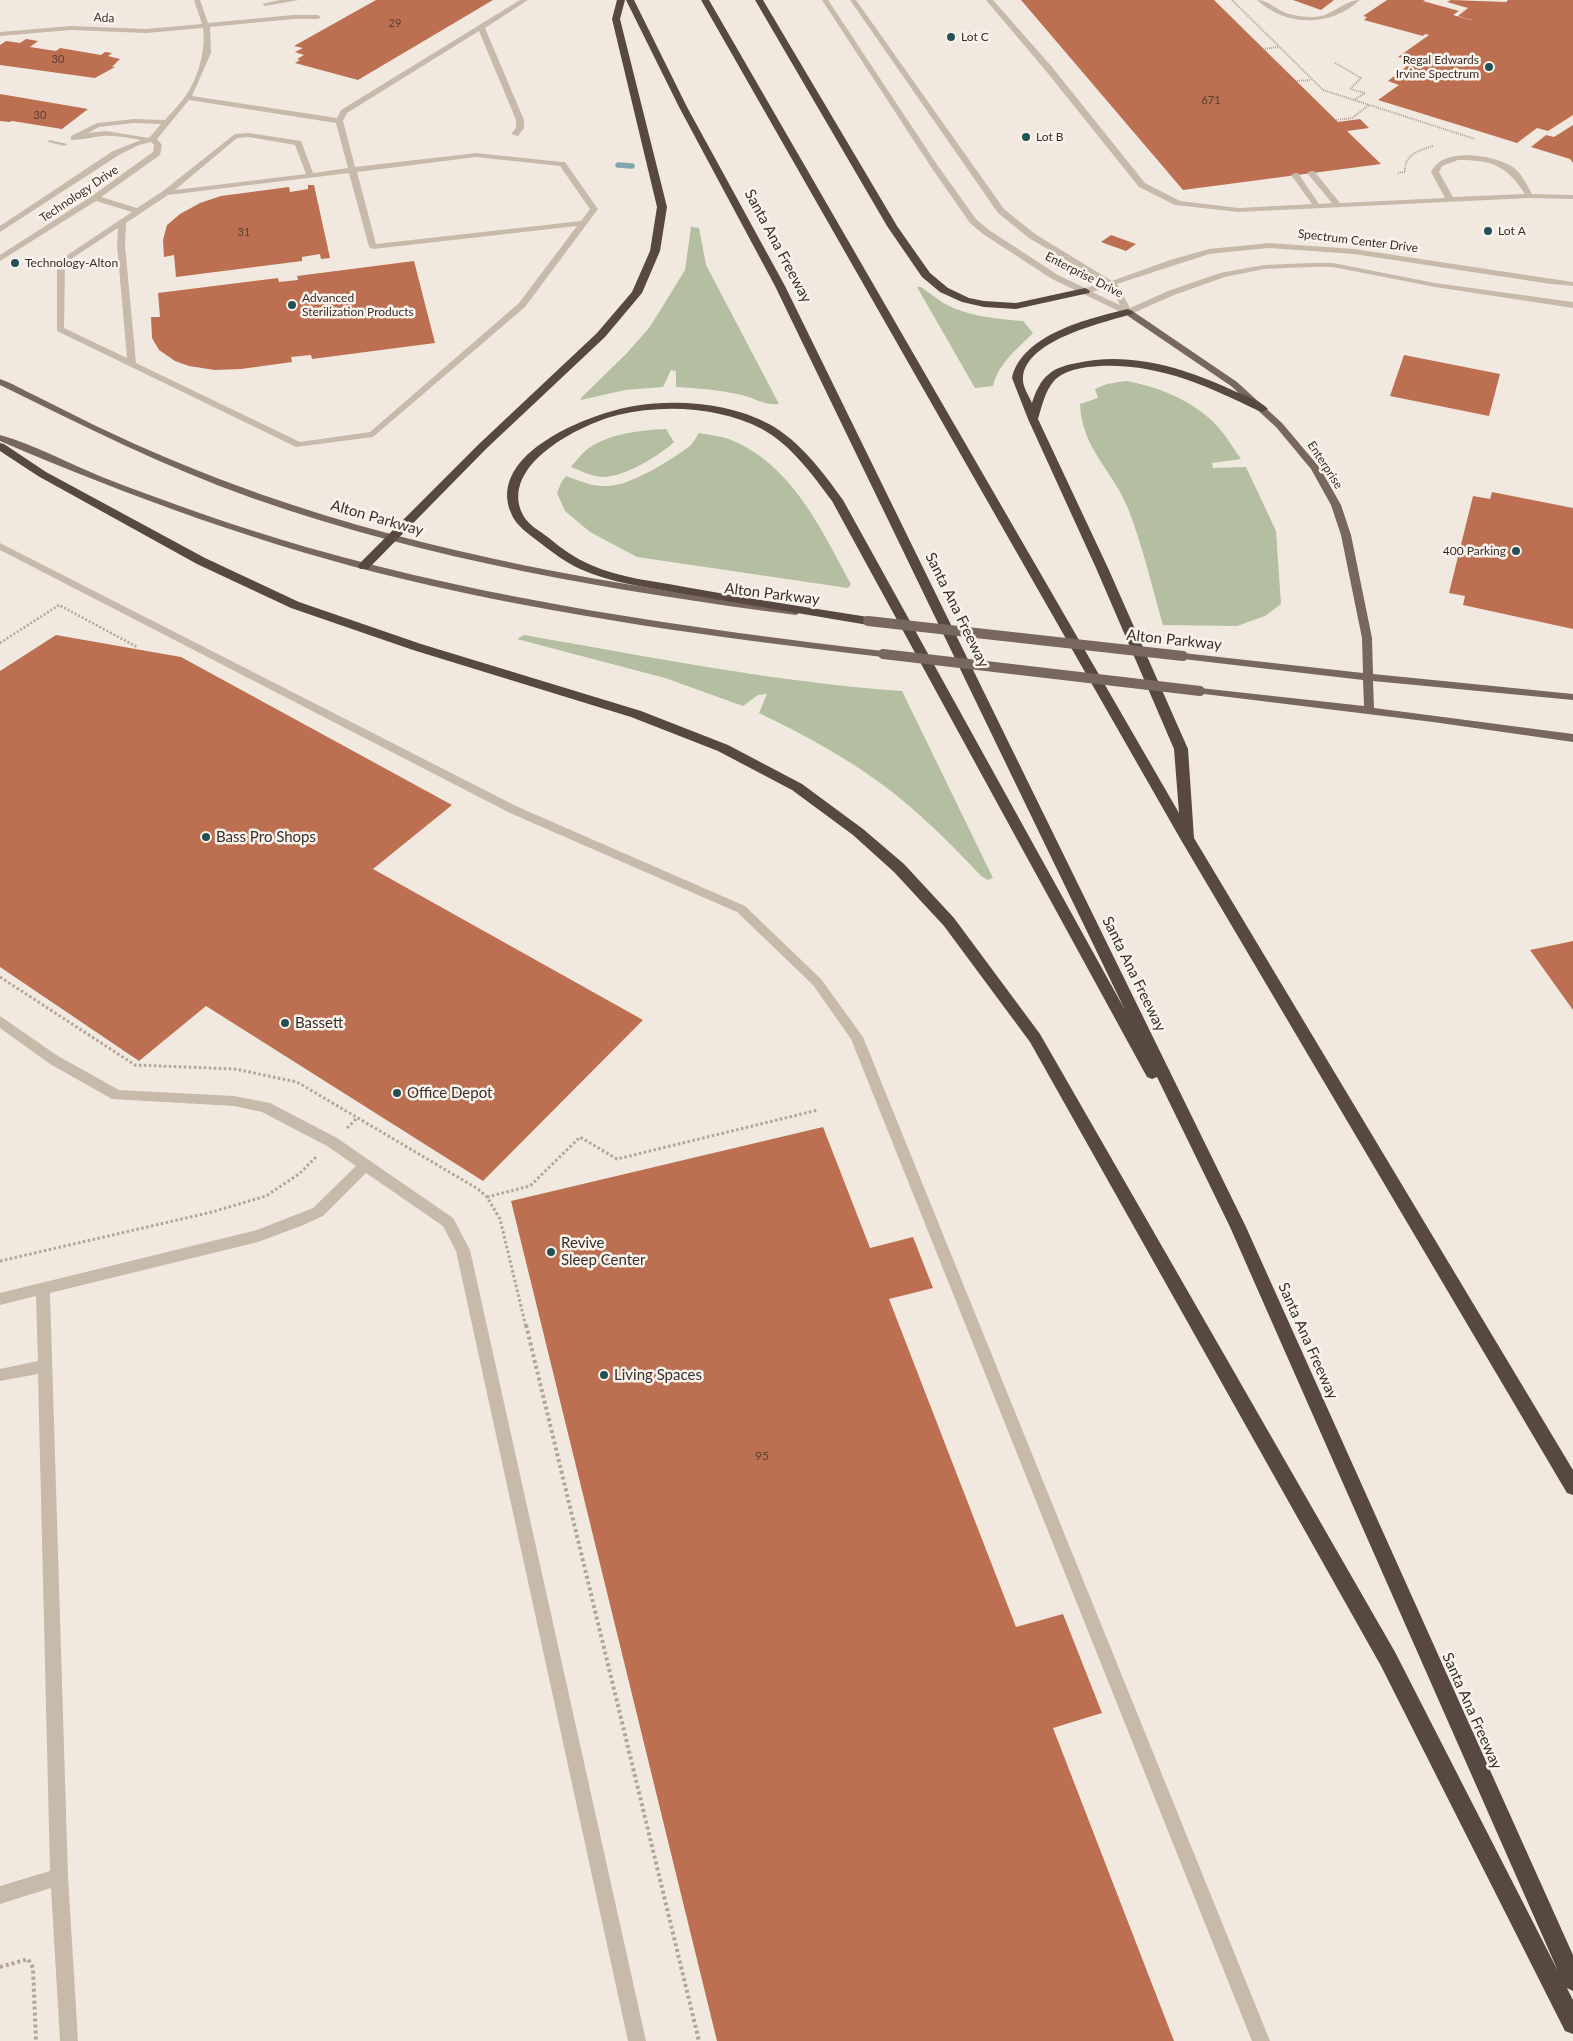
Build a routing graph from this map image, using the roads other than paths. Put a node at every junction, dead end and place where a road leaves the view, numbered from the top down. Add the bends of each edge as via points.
1 (197, 0) edge
2 (296, 0) edge
3 (525, 0) edge
4 (621, 0) edge
5 (630, 0) edge
6 (704, 0) edge
7 (759, 0) edge
8 (825, 0) edge
9 (853, 0) edge
10 (989, 0) edge
11 (1260, 0) edge
12 (1356, 0) edge
13 (265, 4) dead end
14 (318, 17) dead end
15 (206, 26) junction
16 (481, 27) junction
17 (0, 34) edge
18 (188, 98) junction
19 (339, 121) junction
20 (168, 122) junction
21 (515, 134) dead end
22 (153, 139) junction
23 (52, 142) dead end
24 (64, 144) dead end
25 (353, 169) junction
26 (1311, 173) dead end
27 (310, 174) junction
28 (1295, 176) dead end
29 (166, 193) junction
30 (1530, 196) junction
31 (1573, 196) edge
32 (95, 198) junction
33 (1450, 200) junction
34 (1338, 204) junction
35 (1317, 206) junction
36 (138, 211) junction
37 (122, 222) junction
38 (583, 223) junction
39 (0, 230) edge
40 (0, 259) edge
41 (1573, 284) edge
42 (1114, 285) junction
43 (1085, 291) junction
44 (1573, 305) edge
45 (1128, 312) junction
46 (132, 364) junction
47 (0, 382) edge
48 (1263, 409) junction
49 (1033, 419) junction
50 (0, 438) edge
51 (0, 446) edge
52 (391, 539) junction
53 (4, 552) edge
54 (364, 566) junction
55 (868, 621) junction
56 (1368, 677) junction
57 (1573, 697) edge
58 (1369, 710) junction
59 (1573, 738) edge
60 (1188, 840) junction
61 (0, 1021) edge
62 (366, 1164) junction
63 (1243, 1238) junction
64 (43, 1289) junction
65 (0, 1299) edge
66 (44, 1366) junction
67 (0, 1375) edge
68 (1573, 1487) edge
69 (59, 1877) junction
70 (0, 1895) edge
71 (1573, 1980) edge
72 (1573, 2023) edge
73 (69, 2041) edge
74 (637, 2041) edge
75 (1261, 2041) edge

1 - 15 street
2 - 13 street
3 - 16 street
4 - 52 highway via 616,19 662,207 653,256 637,294 618,318
5 - 63 highway, Santa Ana Freeway via 683,107 780,286
6 - 60 highway
7 - 43 highway via 892,226 926,275 944,290 984,304 1016,306
8 - 43 street, Enterprise Drive via 973,221 1033,264
9 - 42 street, Enterprise Drive via 1001,211 1032,236
10 - 35 street via 1142,185 1166,198 1199,206 1239,210
11 - 12 street via 1286,16 1314,19 1334,15
14 - 15 street, Ada
15 - 17 street, Ada via 146,31 71,28
15 - 18 street via 207,53
16 - 19 street via 344,112
16 - 21 street via 520,120 520,128
18 - 19 street
18 - 20 street
19 - 25 street
20 - 22 street
20 - 22 street via 97,125 74,138 106,134
22 - 32 street, Technology Drive via 158,145 157,153
22 - 39 street, Technology Drive via 116,153
23 - 24 street
25 - 27 street
25 - 38 street via 476,155 562,164 594,209
25 - 38 street via 373,247
26 - 34 street
27 - 29 street
27 - 29 street via 298,143 250,135 235,136
28 - 35 street
29 - 36 street
30 - 31 street
30 - 33 street
30 - 33 street via 1510,169 1481,160 1455,158 1442,162 1435,172
32 - 36 street
32 - 40 street, Technology Drive
33 - 34 street
34 - 35 street
36 - 37 street
37 - 46 street via 120,245
37 - 46 street via 61,262 60,329
38 - 46 street via 522,305 373,434 299,445
41 - 42 street, Spectrum Center Drive via 1332,248 1288,245 1245,246 1204,252
42 - 43 street, Spectrum Center Drive
42 - 45 street, Enterprise Drive
43 - 45 street, Enterprise Drive
44 - 45 street, Spectrum Center Drive via 1333,266 1302,265 1264,267 1223,275
45 - 48 main road, Enterprise via 1221,374
45 - 49 highway via 1063,333 1039,347 1022,363 1017,380
47 - 52 main road, Alton Parkway via 181,468
48 - 49 highway via 1176,370 1118,361 1091,363 1054,376 1040,394
48 - 56 main road, Enterprise via 1294,440 1340,515 1368,638
49 - 60 highway via 1181,748
50 - 54 main road via 138,494
51 - 72 highway via 42,474 201,561 295,605 408,644 628,711 716,745 797,787 858,832 899,868 949,922 1035,1038 1388,1659
52 - 54 highway
52 - 55 main road, Alton Parkway via 549,575 632,590
53 - 75 street via 514,810 742,909 818,982 856,1038
54 - 58 main road, bridge via 497,597 714,634
55 - 56 main road, Alton Parkway, bridge
55 - 63 highway via 703,594 588,569 557,552 528,528 515,508 517,482 530,460 559,435 577,425 618,412 657,407 715,410 751,421 786,440 809,462 837,500 862,544
56 - 57 main road, Alton Parkway
56 - 58 main road, Enterprise
58 - 59 main road
60 - 68 highway
61 - 62 street via 54,1060 117,1095 265,1107
62 - 64 street via 318,1212 296,1222 258,1236
62 - 74 street via 448,1222 463,1250
63 - 71 highway, Santa Ana Freeway
64 - 65 street
64 - 66 street
66 - 67 street
66 - 69 street
69 - 70 street
69 - 73 street

